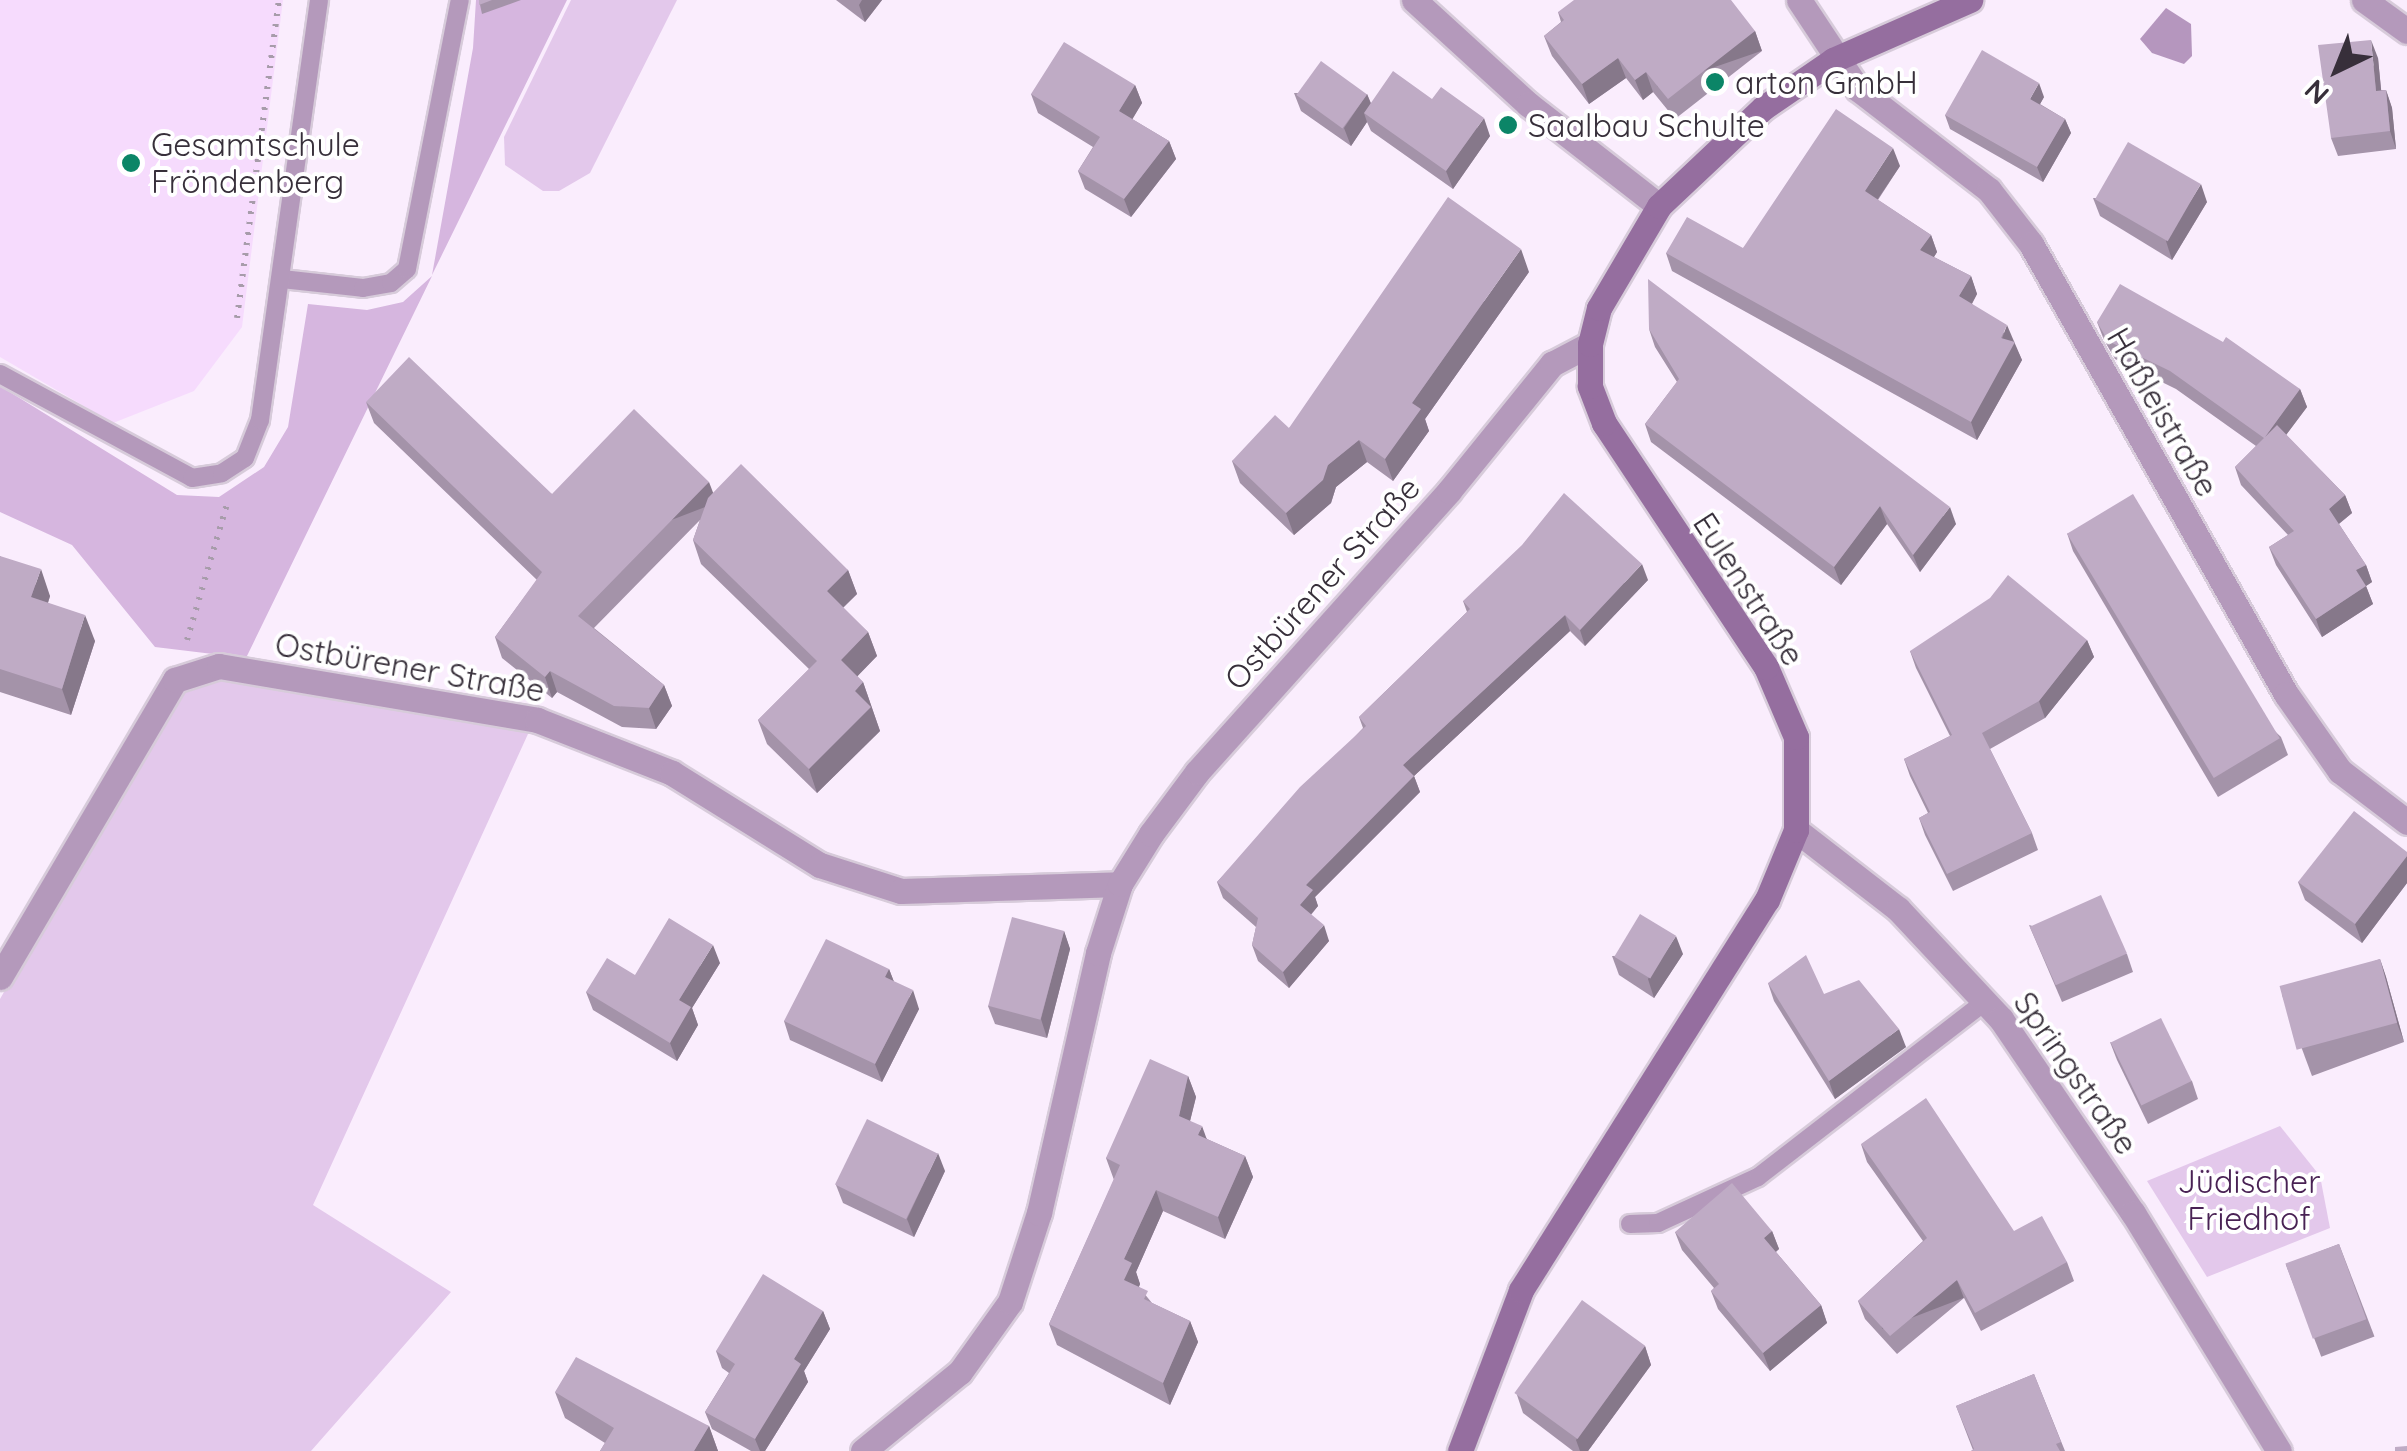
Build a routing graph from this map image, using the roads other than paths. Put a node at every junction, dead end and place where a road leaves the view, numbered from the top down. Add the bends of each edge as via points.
1 (320, 0) edge
2 (460, 0) edge
3 (1414, 0) edge
4 (1799, 0) edge
5 (1970, 0) edge
6 (2364, 0) edge
7 (2407, 31) edge
8 (1833, 60) junction
9 (1659, 206) junction
10 (282, 278) junction
11 (1590, 344) junction
12 (0, 374) edge
13 (2407, 822) edge
14 (1796, 830) junction
15 (1120, 884) junction
16 (0, 976) edge
17 (1986, 1001) junction
18 (1630, 1224) dead end
19 (863, 1451) edge
20 (1460, 1451) edge
21 (2278, 1451) edge

1 - 10 lane
2 - 10 lane via 408,269 363,288
3 - 9 street via 1528,104
4 - 8 street, Haßleistraße
5 - 8 main road, Eulenstraße
6 - 7 street
8 - 9 main road, Eulenstraße via 1763,108
8 - 13 street, Haßleistraße via 1858,89 1990,190 2031,244 2286,694 2340,771
9 - 11 main road, Eulenstraße via 1613,277
10 - 12 lane via 260,420 245,458 222,473 192,478 155,463
11 - 14 main road, Eulenstraße via 1590,386 1618,450 1766,667 1784,705 1796,736
11 - 15 street, Ostbürener Straße via 1552,364 1449,491 1197,772
14 - 17 street, Springstraße via 1898,909
14 - 20 main road, Eulenstraße via 1768,900 1521,1290
15 - 16 street, Ostbürener Straße via 901,891 820,865 672,773 537,720 219,666 175,680
15 - 19 street, Ostbürener Straße via 1039,1213 1010,1302 960,1372
17 - 18 lane via 1758,1177 1658,1224
17 - 21 street, Springstraße via 2133,1213

